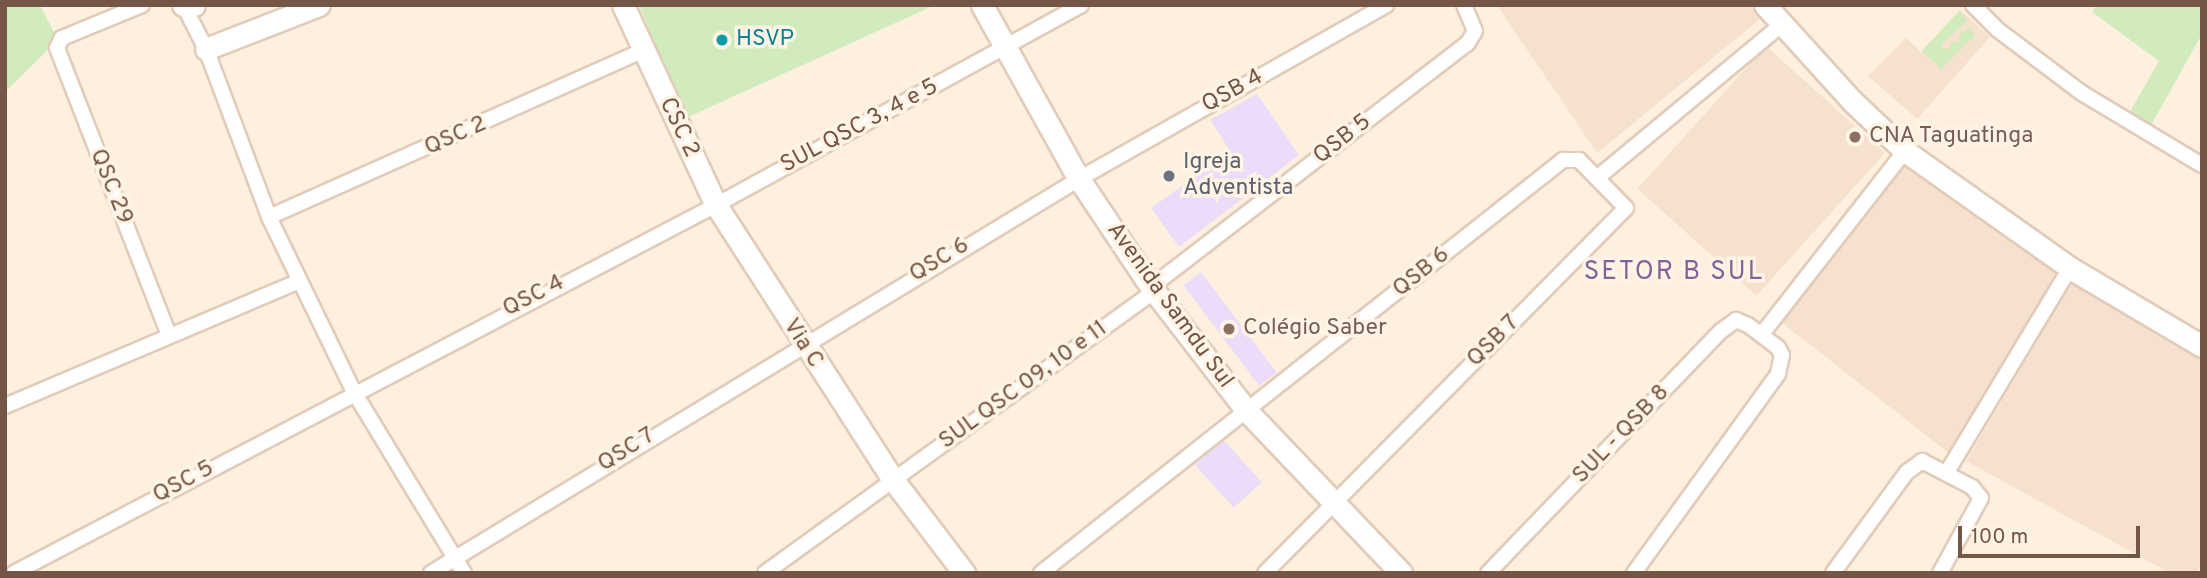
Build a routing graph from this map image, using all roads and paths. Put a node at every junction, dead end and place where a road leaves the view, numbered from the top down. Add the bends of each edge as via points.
1 (142, 5) edge
2 (319, 5) edge
3 (623, 5) edge
4 (982, 5) edge
5 (1081, 5) edge
6 (1386, 5) edge
7 (1464, 5) edge
8 (1765, 5) edge
9 (1973, 5) edge
10 (187, 6) edge
11 (1780, 26) junction
12 (206, 50) junction
13 (1004, 50) junction
14 (641, 51) junction
15 (1905, 151) junction
16 (2202, 165) edge
17 (1597, 178) junction
18 (1079, 179) junction
19 (716, 205) junction
20 (269, 218) junction
21 (2070, 268) junction
22 (299, 281) junction
23 (1153, 289) junction
24 (1762, 334) junction
25 (169, 336) junction
26 (801, 344) junction
27 (2202, 346) edge
28 (354, 392) junction
29 (5, 406) edge
30 (1246, 410) junction
31 (1947, 472) junction
32 (894, 481) junction
33 (1333, 505) junction
34 (454, 559) junction
35 (13, 573) edge
36 (431, 573) edge
37 (464, 573) edge
38 (765, 573) edge
39 (964, 573) edge
40 (1041, 573) edge
41 (1265, 573) edge
42 (1401, 573) edge
43 (1488, 573) edge
44 (1634, 573) edge
45 (1833, 573) edge
46 (1940, 573) edge

1 - 25 street, QSC 29 via 62,38 58,56
2 - 12 main road
3 - 14 main road, CSC 2
4 - 13 main road, Avenida Samdu Sul
5 - 13 street, SUL QSC 3, 4 e 5
6 - 18 street, QSB 4
7 - 23 street, QSB 5 via 1475,31 1467,44
8 - 11 main road
9 - 16 street via 1998,30 2082,93
10 - 12 street
11 - 15 main road
11 - 17 street
12 - 20 street
13 - 18 main road, Avenida Samdu Sul
13 - 19 street, SUL QSC 3, 4 e 5
14 - 19 main road, CSC 2
14 - 20 street, QSC 2
15 - 21 main road
15 - 24 street
17 - 30 street, QSB 6 via 1579,160 1563,160
17 - 33 street, QSB 7 via 1626,208
18 - 23 main road, Avenida Samdu Sul
18 - 26 street, QSC 6
19 - 26 main road, Via C
19 - 28 street, QSC 4
20 - 22 street
21 - 27 main road
21 - 31 street
22 - 25 street
22 - 28 street
23 - 30 main road, Avenida Samdu Sul
23 - 32 street, SUL QSC 09, 10 e 11
24 - 43 street, SUL - QSB 8 via 1736,320 1729,324
24 - 44 street via 1782,355 1777,374
25 - 29 street
26 - 32 main road, Via C
26 - 34 street, QSC 7
28 - 34 street
28 - 35 street, QSC 5
30 - 33 main road, Avenida Samdu Sul
30 - 40 street, QSB 6
31 - 45 street via 1922,461 1914,465
31 - 46 street via 1982,498
32 - 38 street, SUL QSC 09, 10 e 11
32 - 39 main road, Via C
33 - 41 street
33 - 42 main road, Avenida Samdu Sul
34 - 36 street, QSC 7
34 - 37 street

